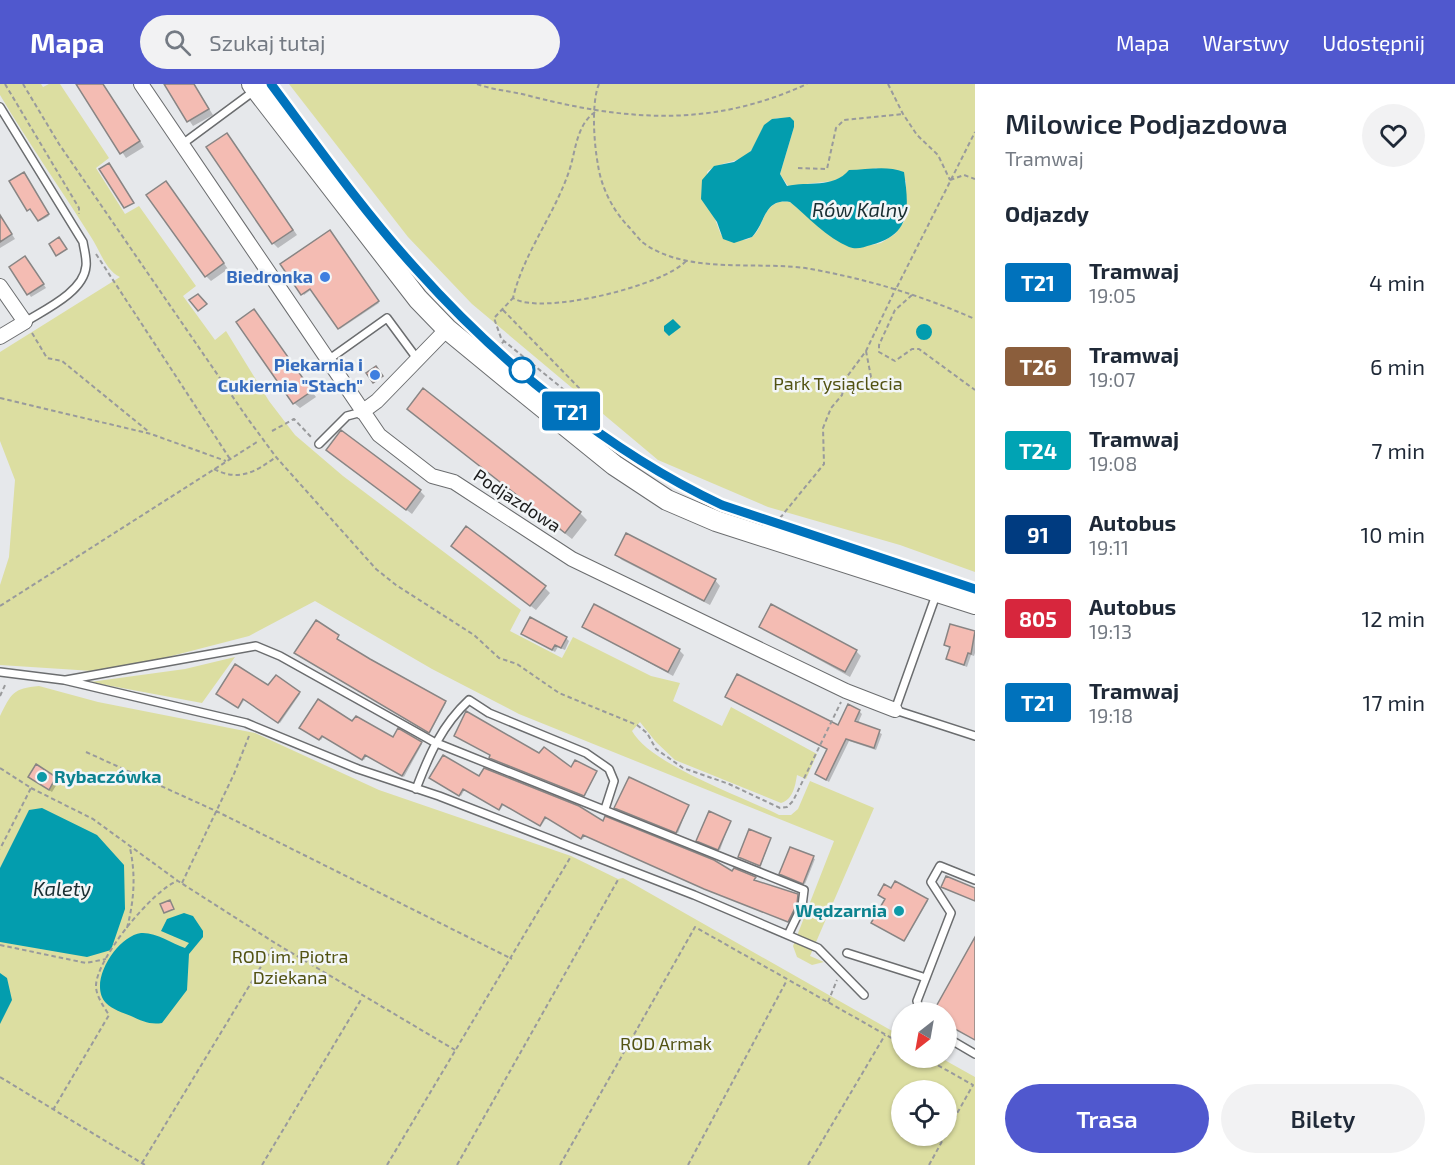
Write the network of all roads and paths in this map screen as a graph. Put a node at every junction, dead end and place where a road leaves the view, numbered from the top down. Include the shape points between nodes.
1 (5, 84) edge
2 (23, 84) edge
3 (141, 84) edge
4 (477, 84) edge
5 (599, 84) edge
6 (807, 84) edge
7 (888, 84) edge
8 (254, 87) edge
9 (0, 107) edge
10 (595, 112) junction
11 (903, 114) junction
12 (975, 132) edge
13 (182, 145) junction
14 (798, 168) dead end
15 (975, 179) edge
16 (950, 180) junction
17 (78, 222) dead end
18 (93, 249) dead end
19 (687, 259) junction
20 (0, 286) edge
21 (896, 288) junction
22 (912, 295) junction
23 (513, 298) junction
24 (503, 310) junction
25 (975, 319) edge
26 (25, 322) junction
27 (447, 329) junction
28 (0, 337) edge
29 (504, 341) junction
30 (866, 351) junction
31 (495, 352) dead end
32 (328, 360) junction
33 (418, 360) junction
34 (879, 384) dead end
35 (975, 390) edge
36 (0, 398) edge
37 (362, 412) junction
38 (272, 431) dead end
39 (151, 434) junction
40 (257, 442) dead end
41 (319, 444) joint
42 (276, 457) junction
43 (230, 459) junction
44 (226, 461) junction
45 (214, 469) junction
46 (780, 518) dead end
47 (937, 592) junction
48 (975, 604) edge
49 (0, 606) edge
50 (0, 672) edge
51 (9, 675) junction
52 (64, 680) junction
53 (846, 691) junction
54 (0, 696) edge
55 (895, 710) junction
56 (253, 726) junction
57 (975, 736) edge
58 (434, 742) junction
59 (86, 752) dead end
60 (0, 768) edge
61 (31, 788) junction
62 (416, 789) junction
63 (604, 809) junction
64 (216, 811) junction
65 (130, 848) junction
66 (575, 848) junction
67 (0, 849) edge
68 (625, 868) junction
69 (975, 880) edge
70 (178, 881) junction
71 (182, 884) junction
72 (126, 931) junction
73 (788, 935) junction
74 (275, 943) junction
75 (0, 945) edge
76 (847, 953) dead end
77 (106, 959) junction
78 (512, 959) junction
79 (840, 970) junction
80 (926, 978) junction
81 (787, 980) junction
82 (864, 994) dead end
83 (363, 997) junction
84 (828, 1002) junction
85 (918, 1002) edge
86 (885, 1035) junction
87 (891, 1038) edge
88 (957, 1043) edge
89 (455, 1050) junction
90 (975, 1054) edge
91 (943, 1068) edge
92 (0, 1077) edge
93 (53, 1110) junction
94 (957, 1114) edge
95 (939, 1146) edge
96 (144, 1164) edge
97 (262, 1165) edge
98 (387, 1165) edge
99 (457, 1165) edge
100 (560, 1165) edge
101 (688, 1165) edge
102 (808, 1165) edge
103 (929, 1165) edge

1 - 17 path via 79,208
2 - 42 path via 59,144
3 - 13 street, Podjazdowa
4 - 10 path
5 - 10 path via 594,96
6 - 10 path via 758,104 723,112 685,116
7 - 11 path
8 - 13 lane
8 - 27 street via 418,299
9 - 26 lane via 83,242 86,266 73,289
10 - 19 path via 594,144 599,172 617,214 642,242
10 - 23 path via 584,120 563,191
11 - 14 path via 844,120 836,128 827,169
11 - 16 path via 938,155
12 - 16 path
13 - 32 street, Podjazdowa
15 - 16 path via 964,175
16 - 21 path
18 - 43 path
19 - 21 path via 720,265 809,269
19 - 23 path via 665,276 626,291 530,304
20 - 26 street
21 - 22 path
21 - 30 path
22 - 25 path
22 - 35 path via 895,310 878,348 885,358 895,361 912,349 923,352
23 - 24 path
24 - 29 path via 494,318
24 - 29 path via 584,397 573,398
26 - 28 street
26 - 39 path via 47,358 62,361
27 - 33 street
27 - 47 street via 614,465 667,500 716,521
29 - 31 path
30 - 34 path via 872,377
30 - 46 path via 846,378 842,395 831,408 823,428 824,464
32 - 33 lane via 387,318
32 - 37 street, Podjazdowa
33 - 37 street
36 - 39 path
37 - 41 lane via 347,417
37 - 53 street, Podjazdowa via 379,435 432,476 454,482 572,558
38 - 41 path via 294,419
39 - 44 path
40 - 43 path
42 - 45 path via 246,475 234,477
42 - 53 path via 376,569 474,635 500,658 517,664 559,693 637,725 656,749 683,768 772,805 787,807 793,801
43 - 44 path
44 - 45 path
45 - 49 path
47 - 48 street
47 - 55 lane
50 - 51 lane
51 - 52 lane
51 - 54 path
52 - 56 lane
52 - 58 lane via 256,646
53 - 55 street, Podjazdowa
55 - 57 lane
56 - 62 lane
56 - 64 path
58 - 62 lane
58 - 63 lane
58 - 63 lane via 469,700 489,713 586,753 609,769 614,782
59 - 64 path
60 - 61 path
61 - 65 path via 93,819
61 - 67 path
62 - 66 lane
63 - 73 lane via 804,890 802,906
64 - 71 path
64 - 78 path
65 - 70 path
65 - 72 path via 133,905
66 - 68 lane
66 - 78 path
68 - 73 lane
68 - 99 path
69 - 80 lane via 940,866 931,882 951,913
70 - 71 path
70 - 72 path via 141,908
71 - 74 path
72 - 77 path
73 - 79 lane via 818,948
74 - 83 path
74 - 96 path
75 - 77 path via 86,963
76 - 80 lane
77 - 93 path via 96,986 109,1015
78 - 89 path
79 - 82 lane
79 - 84 path
80 - 85 lane
81 - 84 path
81 - 100 path via 695,927
81 - 101 path
83 - 89 path
83 - 97 path
84 - 86 path
86 - 87 path
86 - 102 path
88 - 90 lane
89 - 98 path
91 - 94 path via 973,1085
92 - 93 path
93 - 96 path
95 - 103 path

